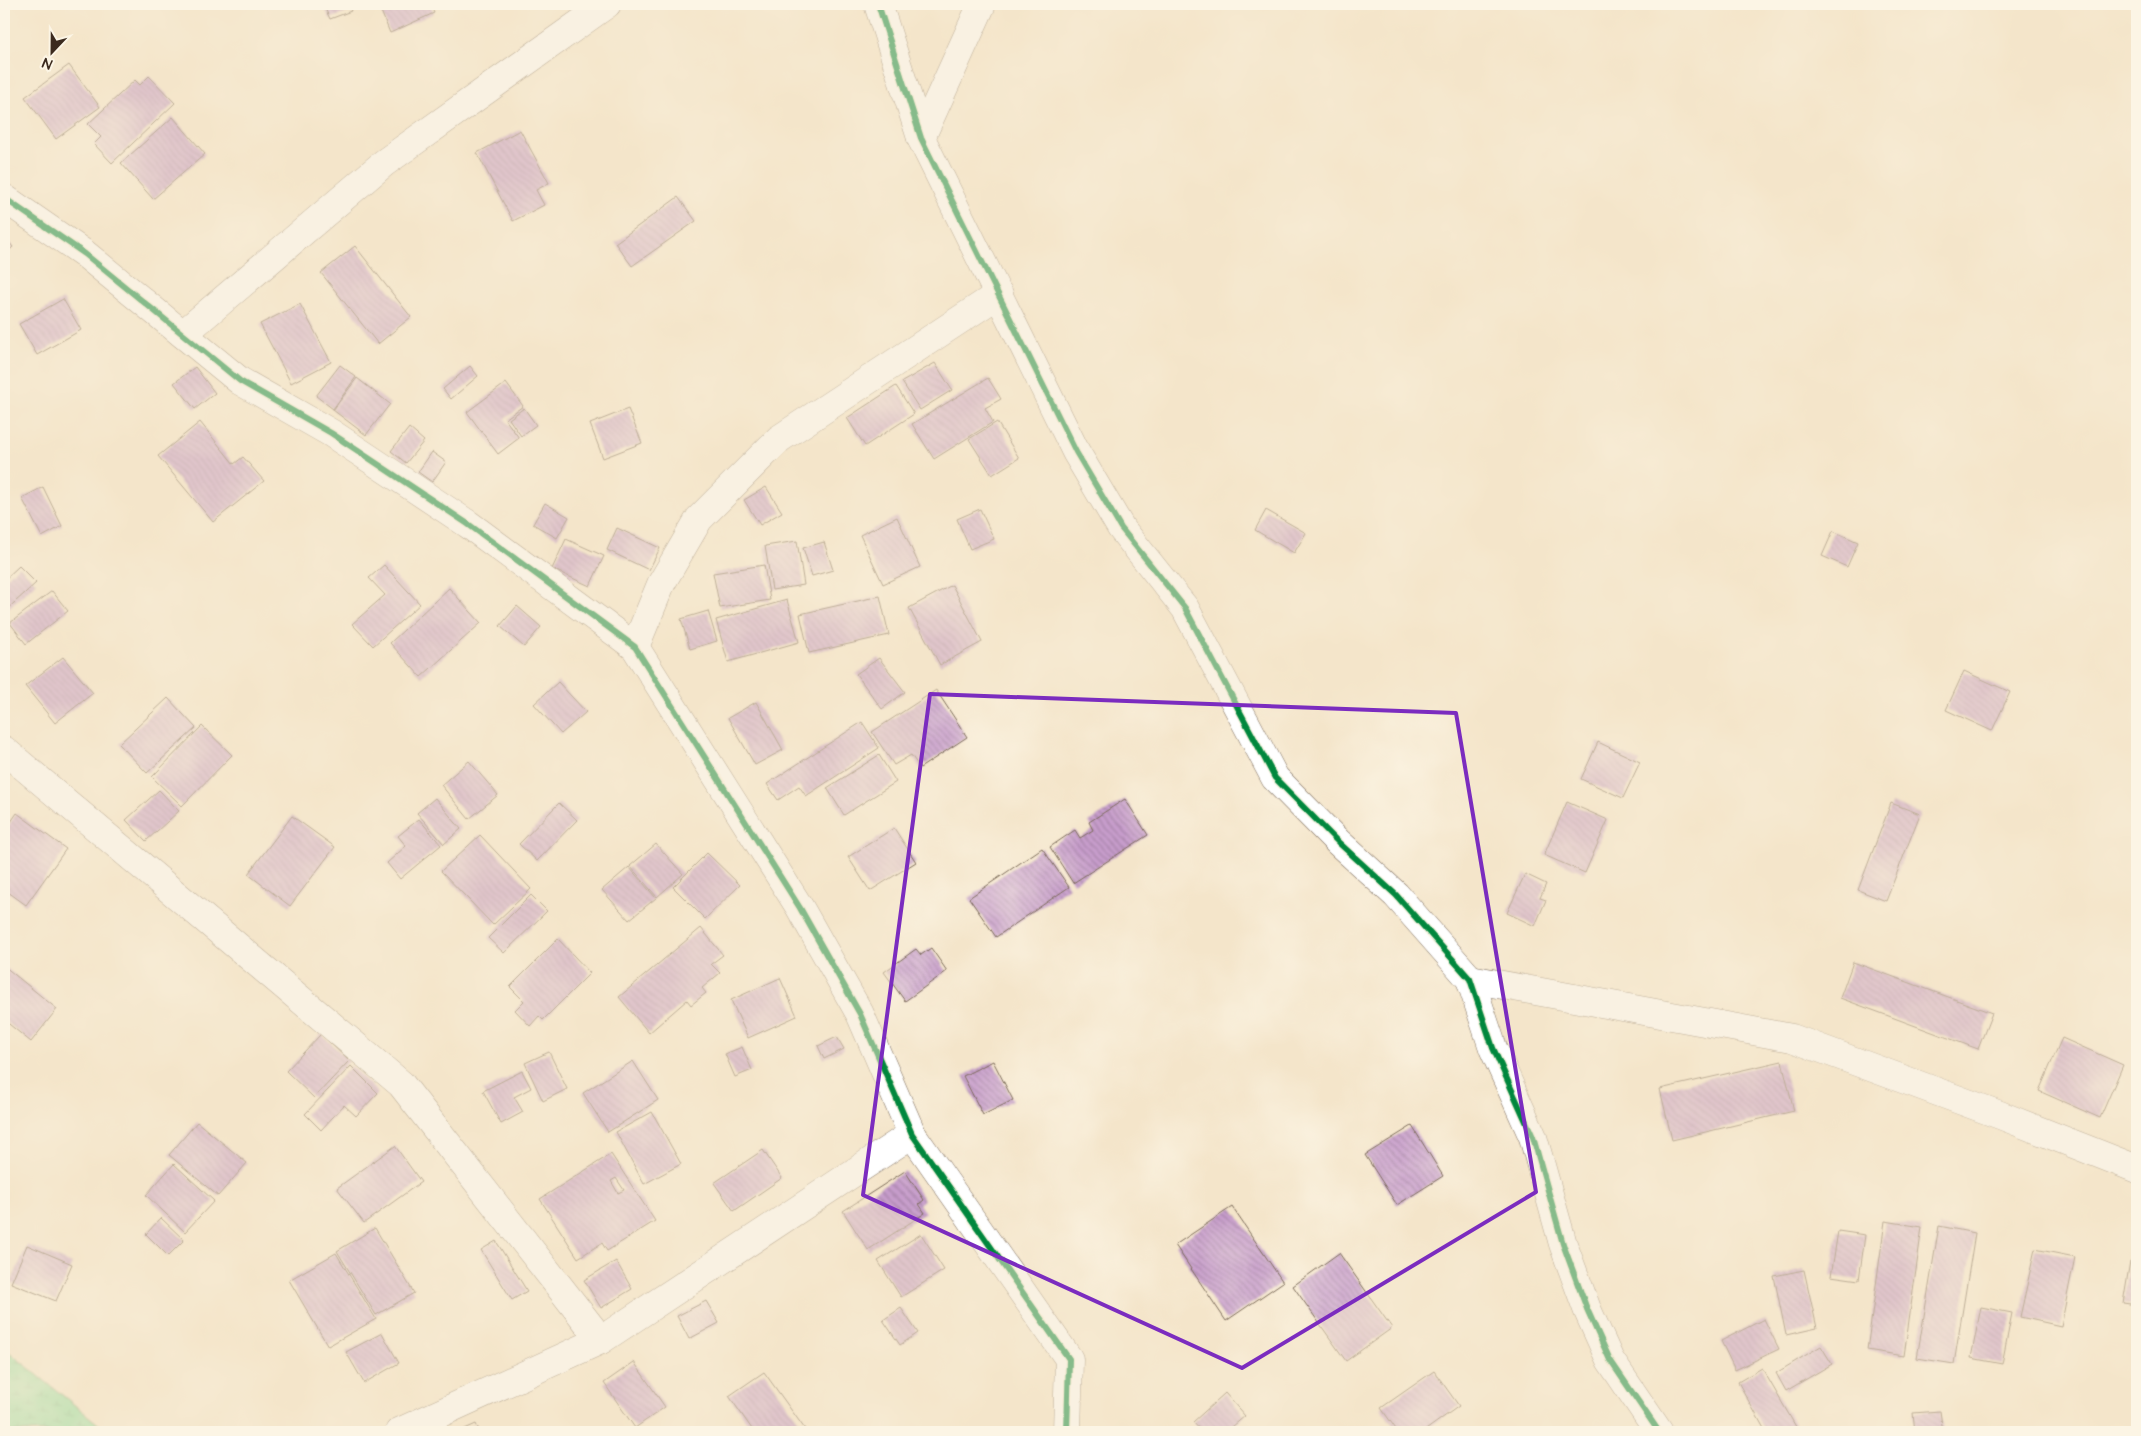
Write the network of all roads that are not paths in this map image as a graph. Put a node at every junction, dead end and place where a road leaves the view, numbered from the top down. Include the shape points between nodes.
1 (607, 4) edge
2 (878, 4) edge
3 (982, 4) edge
4 (921, 138) junction
5 (4, 198) edge
6 (998, 294) junction
7 (183, 334) junction
8 (636, 646) junction
9 (4, 750) edge
10 (1470, 979) junction
11 (912, 1134) junction
12 (2137, 1169) edge
13 (601, 1340) junction
14 (399, 1432) edge
15 (1067, 1432) edge
16 (1659, 1432) edge

1 - 7 street via 384,163
2 - 4 street
3 - 4 street
4 - 6 street
5 - 7 street via 85,254
6 - 8 street via 779,439 699,519 661,584
6 - 10 street via 1076,452 1121,528 1185,608 1276,778 1338,842 1396,895
7 - 8 street via 240,381 331,433 468,524
8 - 11 street via 805,917 860,1014
9 - 13 street via 401,1084
10 - 12 street via 1792,1038 2000,1114
10 - 16 street via 1493,1048 1533,1137 1563,1244 1587,1309 1610,1360
11 - 13 street
11 - 15 street via 1069,1359
13 - 14 street

